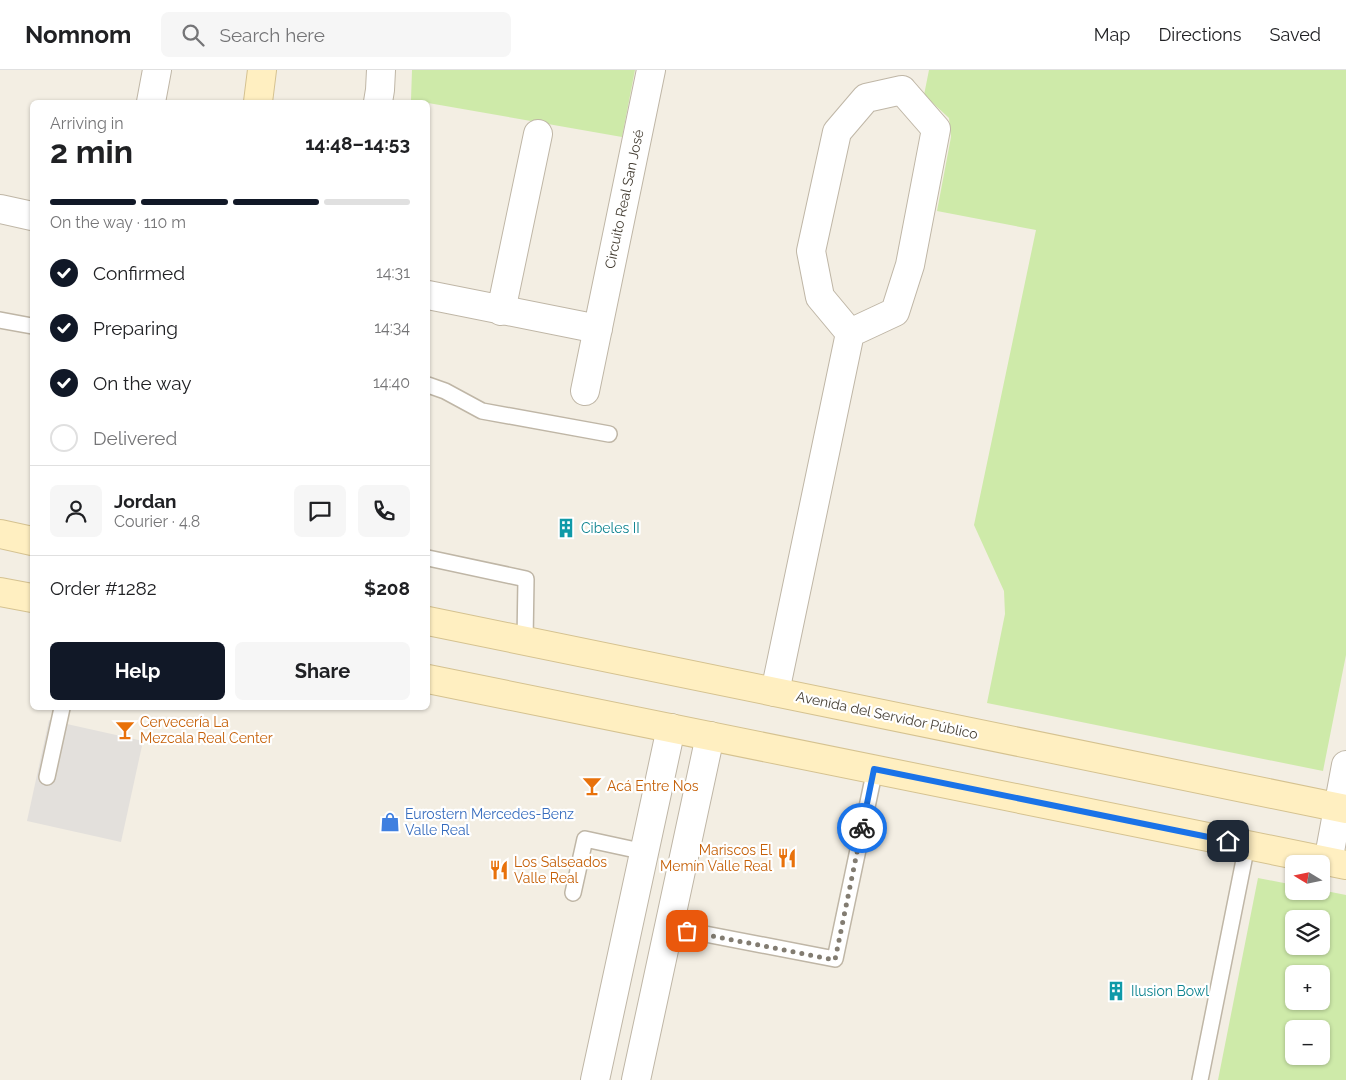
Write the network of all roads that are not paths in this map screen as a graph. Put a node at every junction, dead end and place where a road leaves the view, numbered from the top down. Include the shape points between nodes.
1 (157, 70) edge
2 (262, 70) edge
3 (381, 70) edge
4 (651, 70) edge
5 (904, 80) edge
6 (151, 100) edge
7 (258, 100) edge
8 (378, 100) edge
9 (538, 134) dead end
10 (0, 209) edge
11 (30, 216) edge
12 (430, 295) edge
13 (501, 311) junction
14 (0, 320) edge
15 (30, 326) edge
16 (598, 328) junction
17 (850, 333) junction
18 (430, 386) edge
19 (584, 391) dead end
20 (609, 434) dead end
21 (0, 534) edge
22 (30, 540) edge
23 (430, 558) edge
24 (0, 592) edge
25 (30, 598) edge
26 (430, 621) edge
27 (525, 641) junction
28 (430, 679) edge
29 (775, 692) junction
30 (62, 710) edge
31 (671, 728) junction
32 (710, 736) junction
33 (1346, 765) edge
34 (874, 769) junction
35 (47, 777) dead end
36 (1342, 808) edge
37 (1247, 845) junction
38 (645, 852) junction
39 (1337, 863) edge
40 (573, 893) dead end
41 (669, 927) junction
42 (595, 1080) edge
43 (636, 1080) edge
44 (1200, 1080) edge

1 - 6 street
2 - 7 street
3 - 8 street
4 - 16 street, Circuito Real San José
5 - 17 street via 936,129 910,265 895,312
5 - 17 street via 866,98 837,132 811,251 820,297
9 - 13 street
10 - 11 street
12 - 13 street
13 - 16 street
14 - 15 lane
16 - 19 street, Circuito Real San José
17 - 29 street
18 - 20 lane via 482,411
21 - 22 street
23 - 27 lane via 526,579
24 - 25 street
26 - 27 street, Avenida del Servidor Público
27 - 29 street, Avenida del Servidor Público
28 - 31 street
29 - 36 street, Avenida del Servidor Público
30 - 35 lane
31 - 32 street
31 - 38 street
32 - 34 street
32 - 41 street
33 - 36 street
34 - 37 street
34 - 41 lane via 835,960
36 - 39 street
37 - 39 street
37 - 44 lane
38 - 40 lane via 585,839
38 - 42 street
41 - 43 street

